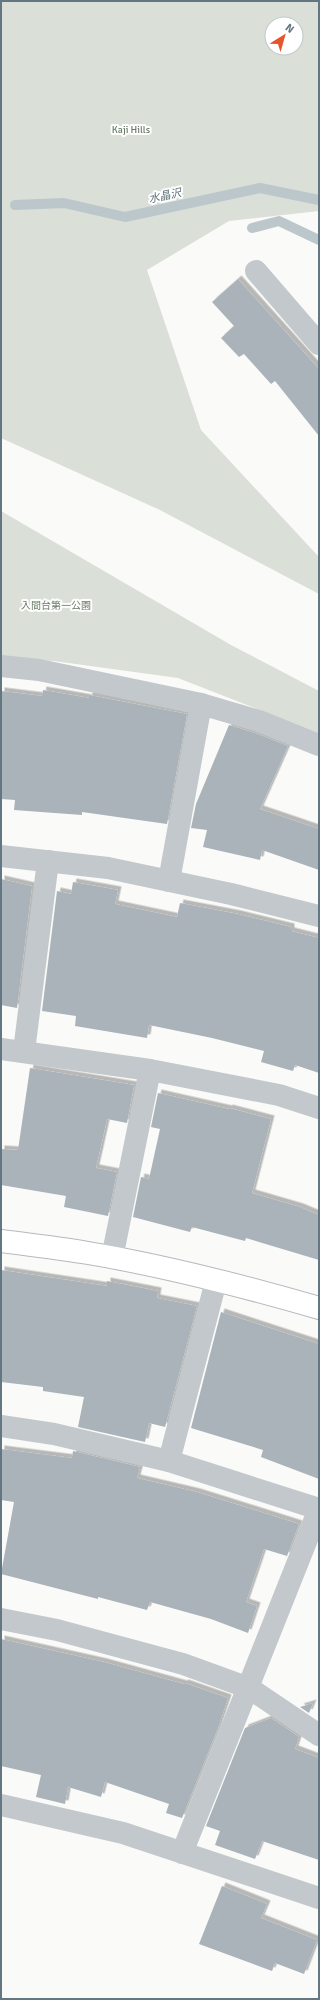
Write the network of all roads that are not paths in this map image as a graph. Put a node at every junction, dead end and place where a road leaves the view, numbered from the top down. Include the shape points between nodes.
1 (256, 271) dead end
2 (319, 344) edge
3 (1, 666) edge
4 (201, 704) junction
5 (319, 745) edge
6 (1, 856) edge
7 (48, 861) junction
8 (169, 881) junction
9 (319, 916) edge
10 (1, 1049) edge
11 (24, 1051) junction
12 (150, 1070) junction
13 (319, 1108) edge
14 (1, 1241) edge
15 (112, 1258) junction
16 (216, 1280) junction
17 (319, 1308) edge
18 (1, 1426) edge
19 (168, 1461) junction
20 (319, 1509) edge
21 (1, 1618) edge
22 (249, 1688) junction
23 (319, 1734) edge
24 (1, 1806) edge
25 (182, 1853) junction
26 (319, 1898) edge

1 - 2 street
3 - 4 street via 39,670
4 - 5 street via 259,721
4 - 8 street
6 - 7 street
7 - 8 street via 108,868
7 - 11 street
8 - 9 street
10 - 11 street
11 - 12 street
12 - 13 street via 279,1095
12 - 15 street
14 - 15 street
15 - 16 street
16 - 17 street
16 - 19 street
18 - 19 street via 54,1434
19 - 20 street
20 - 22 street
21 - 22 street via 57,1630 183,1664
22 - 23 street
22 - 25 street
24 - 25 street via 123,1833
25 - 26 street

